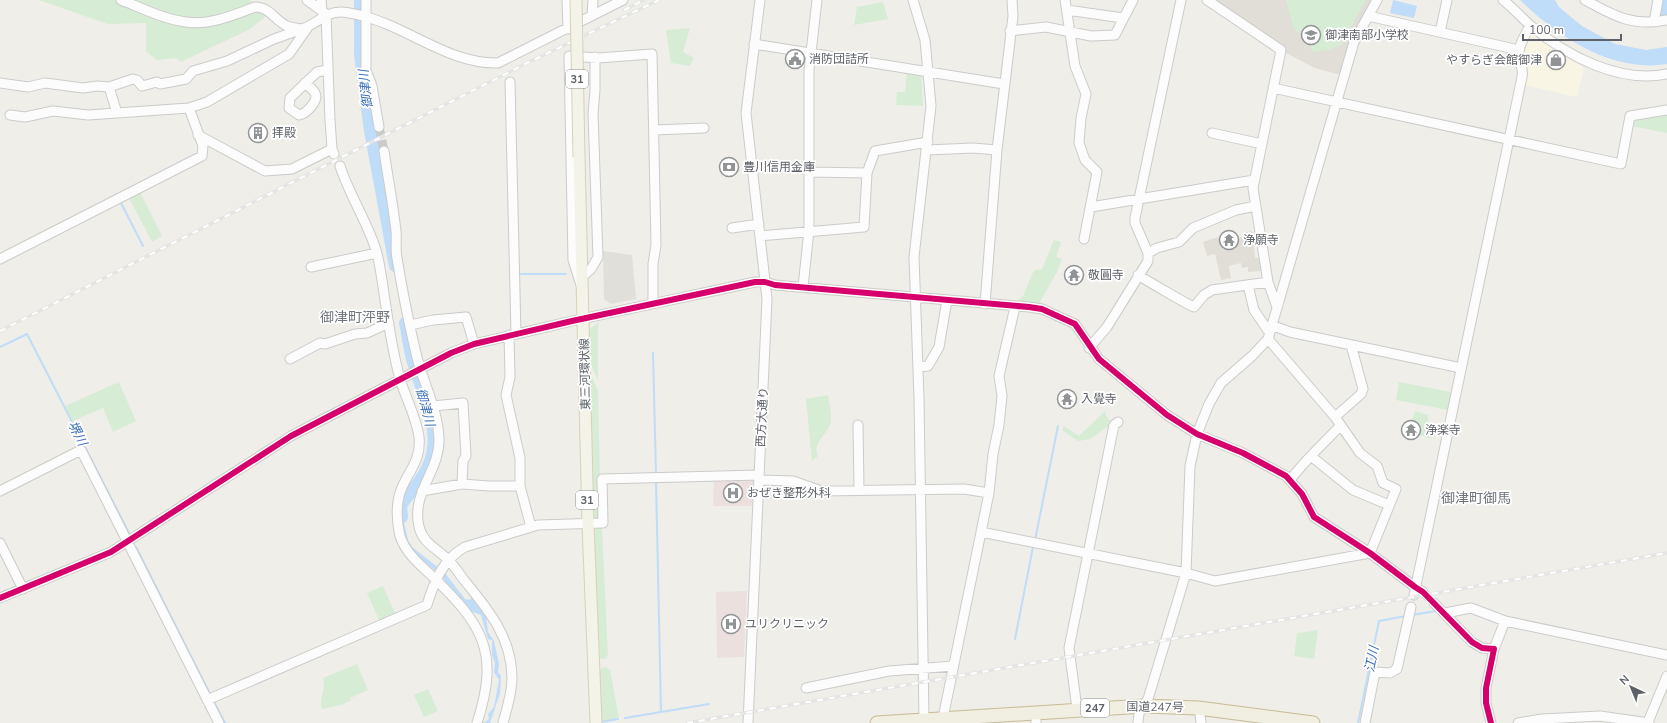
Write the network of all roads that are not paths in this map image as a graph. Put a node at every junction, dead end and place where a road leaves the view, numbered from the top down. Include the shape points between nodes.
1 (121, 0) edge
2 (307, 0) edge
3 (321, 0) edge
4 (366, 0) edge
5 (567, 0) edge
6 (576, 0) edge
7 (593, 0) edge
8 (623, 0) edge
9 (760, 0) edge
10 (817, 0) edge
11 (913, 0) edge
12 (1012, 0) edge
13 (1065, 0) edge
14 (1133, 0) edge
15 (1181, 0) edge
16 (1207, 0) edge
17 (1377, 0) edge
18 (1447, 0) edge
19 (1503, 0) edge
20 (1585, 0) edge
21 (1658, 0) edge
22 (262, 4) edge
23 (1067, 10) junction
24 (324, 13) junction
25 (364, 16) junction
26 (592, 16) junction
27 (1368, 16) junction
28 (1123, 18) junction
29 (1667, 20) edge
30 (1654, 22) junction
31 (1530, 26) junction
32 (1070, 27) junction
33 (305, 28) junction
34 (568, 29) junction
35 (1010, 32) junction
36 (1440, 32) junction
37 (754, 44) junction
38 (1519, 50) junction
39 (810, 52) junction
40 (595, 57) junction
41 (328, 70) junction
42 (928, 72) junction
43 (1667, 74) edge
44 (510, 82) dead end
45 (0, 83) edge
46 (305, 83) dead end
47 (1004, 84) junction
48 (109, 87) junction
49 (1273, 88) junction
50 (1336, 103) junction
51 (189, 108) junction
52 (1667, 110) edge
53 (117, 113) junction
54 (10, 114) dead end
55 (379, 127) tunnel mouth
56 (704, 128) dead end
57 (654, 130) junction
58 (1212, 133) dead end
59 (198, 135) junction
60 (1510, 140) junction
61 (1262, 144) junction
62 (928, 146) junction
63 (997, 150) junction
64 (384, 151) tunnel mouth
65 (340, 166) dead end
66 (809, 172) junction
67 (867, 173) junction
68 (1254, 180) junction
69 (1138, 199) junction
70 (1256, 206) junction
71 (1091, 207) junction
72 (759, 224) junction
73 (732, 228) dead end
74 (809, 230) junction
75 (760, 236) junction
76 (1084, 239) dead end
77 (1148, 253) junction
78 (377, 254) junction
79 (0, 259) edge
80 (312, 267) dead end
81 (1138, 275) junction
82 (582, 276) junction
83 (765, 282) junction
84 (1268, 282) junction
85 (1248, 285) junction
86 (803, 287) junction
87 (583, 290) junction
88 (916, 297) junction
89 (947, 300) junction
90 (653, 303) junction
91 (985, 304) junction
92 (1015, 307) junction
93 (1277, 307) junction
94 (584, 318) junction
95 (389, 323) junction
96 (410, 325) junction
97 (1269, 332) junction
98 (513, 334) junction
99 (474, 344) junction
100 (1351, 345) junction
101 (1089, 348) junction
102 (290, 359) dead end
103 (918, 367) junction
104 (1461, 368) junction
105 (419, 369) junction
106 (400, 378) junction
107 (433, 406) junction
108 (1335, 417) junction
109 (1118, 422) dead end
110 (858, 425) dead end
111 (1340, 426) junction
112 (1197, 434) junction
113 (1312, 457) junction
114 (759, 478) junction
115 (1290, 480) junction
116 (462, 484) junction
117 (520, 486) junction
118 (919, 489) junction
119 (859, 490) junction
120 (0, 491) edge
121 (422, 491) junction
122 (989, 493) junction
123 (1389, 505) junction
124 (588, 524) junction
125 (532, 527) junction
126 (981, 532) junction
127 (0, 543) edge
128 (128, 543) junction
129 (1370, 552) junction
130 (1089, 554) junction
131 (447, 561) junction
132 (1186, 573) junction
133 (437, 578) junction
134 (23, 589) junction
135 (0, 598) edge
136 (1434, 603) tunnel mouth
137 (1411, 607) dead end
138 (1444, 613) junction
139 (1506, 621) junction
140 (1494, 649) junction
141 (1667, 655) edge
142 (953, 666) junction
143 (922, 669) junction
144 (1667, 676) edge
145 (806, 688) dead end
146 (211, 698) junction
147 (1077, 709) junction
148 (1140, 714) edge
149 (943, 718) junction
150 (1200, 719) edge
151 (924, 720) junction
152 (1036, 721) edge
153 (1649, 722) edge
154 (219, 723) edge
155 (477, 723) edge
156 (504, 723) edge
157 (596, 723) edge
158 (748, 723) edge
159 (877, 723) edge
160 (986, 723) edge
161 (989, 723) edge
162 (1262, 723) edge
163 (1313, 723) edge
164 (1365, 723) edge
165 (1491, 723) edge
166 (1518, 723) edge

1 - 22 street via 163,17 187,23 218,19
2 - 24 street
3 - 24 street
4 - 25 street
5 - 34 street
6 - 82 main road, 東三河環状線 / 31, bridge
7 - 26 street
8 - 26 street
9 - 37 street, 西方大通り
10 - 39 street
11 - 42 street via 925,40
12 - 35 street
13 - 23 street
14 - 28 street
15 - 69 street
16 - 49 street via 1281,50
17 - 27 street
18 - 36 street
19 - 31 street
20 - 30 street via 1621,18 1639,23
21 - 30 street
22 - 33 street via 286,26
23 - 28 street
23 - 32 street
24 - 25 street via 346,12
24 - 33 street
24 - 41 street
25 - 34 street via 388,24 448,52 486,63 498,63
25 - 55 street via 366,70 372,86
26 - 34 street
27 - 36 street
27 - 50 street via 1354,42
28 - 32 street via 1115,35 1091,36
29 - 30 street
31 - 38 street
31 - 43 street via 1555,43 1600,66 1638,76
32 - 35 street
32 - 71 street via 1075,66 1086,94 1079,143 1085,160 1097,172
33 - 48 street via 274,38 227,61 193,71 186,79 142,86 133,79
33 - 51 street via 289,54 207,102
35 - 47 street
36 - 38 street
37 - 39 street
37 - 72 street, 西方大通り via 746,113
38 - 60 street via 1523,70
39 - 42 street
39 - 66 street
40 - 57 street via 652,54
40 - 82 street via 593,114 598,257 591,269
40 - 87 street via 569,56 573,260
41 - 46 street via 317,72
41 - 59 street via 333,152 292,169 265,171
42 - 47 street
42 - 62 street via 931,106
44 - 98 street
45 - 48 street via 28,87 44,84 83,88
47 - 63 street
48 - 53 street
49 - 50 street
49 - 61 street
50 - 60 street
50 - 93 street
51 - 53 street
51 - 59 street
52 - 60 street via 1630,116 1621,164
53 - 54 street via 88,115 53,111 25,117
56 - 57 street
57 - 90 street via 656,245 653,264
58 - 61 street
59 - 79 street via 203,146 202,156
60 - 104 street
61 - 68 street
62 - 63 street
62 - 67 street via 875,151
62 - 88 street via 914,242
63 - 91 street
64 - 96 street via 393,208 396,256
65 - 78 street
66 - 67 street
66 - 74 street
67 - 74 street via 864,227
68 - 69 street
68 - 70 street
69 - 71 street
69 - 77 street via 1135,223
70 - 77 street via 1236,210 1193,228 1179,242
70 - 84 street
71 - 76 street
72 - 73 street
72 - 75 street, 西方大通り
74 - 75 street
74 - 86 street
75 - 83 street, 西方大通り
77 - 81 street via 1148,261
78 - 80 street
78 - 95 street
81 - 85 street via 1180,298 1191,307 1212,290
81 - 101 street via 1107,327
82 - 87 main road, 東三河環状線 / 31
83 - 86 street via 772,285
83 - 90 street via 754,282
83 - 114 street, 西方大通り via 767,299
84 - 85 street
84 - 93 street
85 - 97 street via 1254,310
86 - 88 street
87 - 94 main road, 東三河環状線 / 31
88 - 89 street
88 - 103 street
89 - 91 street
89 - 103 street via 939,347 928,366
90 - 94 street
91 - 92 street
92 - 101 street via 1042,309 1068,320 1074,324
92 - 122 street via 999,376 1002,396 992,454
93 - 97 street
94 - 98 street
94 - 124 main road, 東三河環状線 / 31
95 - 102 street via 367,334 355,334 325,344 320,343
95 - 106 street
96 - 99 street via 466,317
96 - 105 street
97 - 100 street via 1290,332
97 - 108 street
97 - 112 street via 1252,356 1221,383
98 - 99 street
98 - 117 street via 506,395 520,458
99 - 105 street
100 - 104 street
100 - 108 street via 1362,390 1361,394
101 - 112 street via 1114,373 1167,415
103 - 118 street
104 - 129 street via 1417,591
105 - 106 street
105 - 107 street
106 - 128 street via 291,436
106 - 133 street via 417,422 419,440 417,458 399,495 398,525 406,549
107 - 116 street via 463,403 466,456 463,461
107 - 121 street via 439,439 438,450
108 - 111 street
109 - 130 street via 1114,426
110 - 119 street
111 - 113 street
111 - 123 street via 1360,452 1377,466 1383,483 1396,489
112 - 115 street via 1243,453
112 - 132 street via 1190,466
113 - 115 street via 1300,466
113 - 123 street via 1352,490
114 - 119 street via 793,481 821,491
114 - 124 street via 602,479 603,524
114 - 158 street, 西方大通り
115 - 129 street via 1302,494 1314,517
116 - 117 street
116 - 121 street
117 - 125 street
118 - 119 street
118 - 122 street via 964,489
118 - 143 street
120 - 128 street via 82,450
121 - 131 street via 417,508 419,528 428,545
122 - 126 street
123 - 129 street
124 - 125 street
124 - 157 main road, 東三河環状線 / 31
125 - 131 street via 471,544 456,552
126 - 130 street
126 - 142 street
127 - 134 street
128 - 134 street via 94,561
128 - 146 street
129 - 132 street via 1215,581
130 - 132 street
130 - 147 street via 1069,648
131 - 133 street
131 - 156 street via 498,624 508,648 512,678
132 - 148 street via 1148,699
133 - 146 street via 426,605
133 - 155 street via 474,624 485,647 488,683
134 - 135 street
136 - 138 street
137 - 164 street via 1397,669 1390,674 1376,672
138 - 139 street via 1471,608
138 - 140 street via 1472,642 1482,648
139 - 140 street
139 - 141 street
140 - 165 street via 1486,688 1486,703
142 - 143 street
142 - 149 street
143 - 145 street via 889,671
143 - 151 street
144 - 153 street
146 - 154 street
147 - 148 highway, 国道247号 / 247
147 - 149 highway, 国道247号 / 247
148 - 150 highway, 国道247号 / 247
148 - 152 highway, 国道247号 / 247
148 - 163 highway, 国道247号 / 247 via 1198,708
149 - 151 highway, 国道247号 / 247
150 - 162 highway, 国道247号 / 247
151 - 159 highway, 国道247号 / 247
152 - 161 highway, 国道247号 / 247
153 - 166 street via 1600,716
160 - 161 highway, 国道247号 / 247

